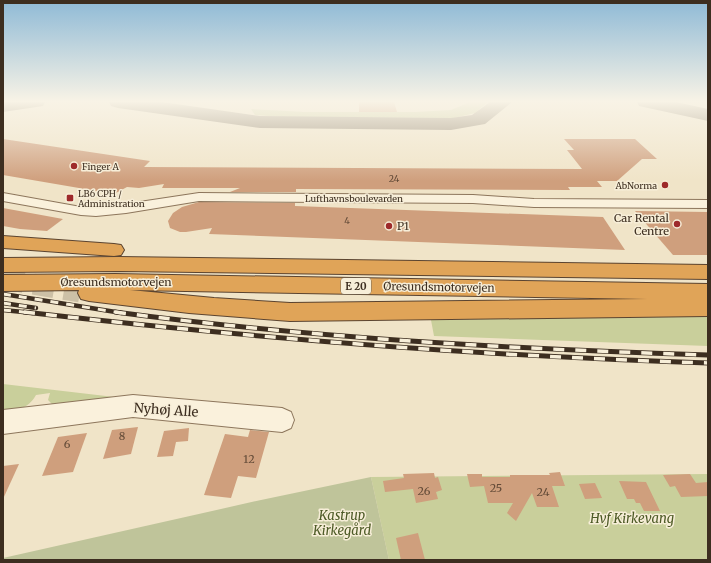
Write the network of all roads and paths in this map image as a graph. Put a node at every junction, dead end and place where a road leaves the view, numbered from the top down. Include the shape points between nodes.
1 (3, 191) edge
2 (3, 197) edge
3 (708, 199) edge
4 (708, 204) edge
5 (3, 242) edge
6 (3, 265) edge
7 (416, 268) junction
8 (708, 272) edge
9 (3, 282) edge
10 (80, 292) tunnel mouth
11 (708, 292) edge
12 (708, 307) edge
13 (282, 420) dead end
14 (3, 422) edge

1 - 3 street, Lufthavnsboulevarden via 89,207 208,192
2 - 4 street, Lufthavnsboulevarden via 93,212 109,212 199,197
5 - 7 highway via 102,250 310,259
6 - 7 highway, Øresundsmotorvejen / E 20
7 - 8 highway, Øresundsmotorvejen / E 20
9 - 11 highway, Øresundsmotorvejen / E 20
10 - 12 highway via 172,304 290,312
13 - 14 street, Nyhøj Alle via 133,406

